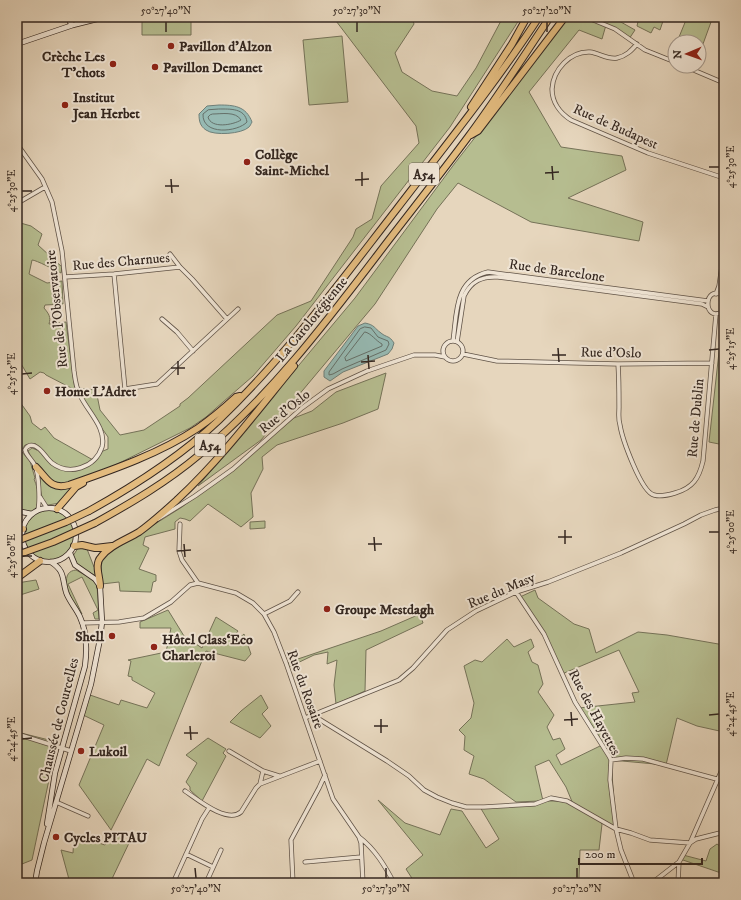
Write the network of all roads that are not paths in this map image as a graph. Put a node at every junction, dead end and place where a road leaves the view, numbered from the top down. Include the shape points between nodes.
1 (43, 17) edge
2 (105, 17) edge
3 (527, 17) edge
4 (539, 17) edge
5 (550, 17) edge
6 (565, 17) edge
7 (586, 17) edge
8 (17, 19) edge
9 (85, 20) edge
10 (70, 21) edge
11 (17, 44) edge
12 (637, 44) junction
13 (667, 59) edge
14 (703, 74) edge
15 (724, 83) edge
16 (468, 116) junction
17 (468, 137) junction
18 (17, 144) edge
19 (724, 178) edge
20 (45, 187) junction
21 (17, 200) edge
22 (724, 252) edge
23 (170, 254) dead end
24 (180, 268) junction
25 (114, 274) junction
26 (65, 277) junction
27 (724, 277) edge
28 (716, 294) junction
29 (723, 296) edge
30 (708, 301) junction
31 (708, 307) junction
32 (238, 309) dead end
33 (724, 311) edge
34 (716, 314) junction
35 (162, 319) dead end
36 (227, 319) junction
37 (455, 342) junction
38 (308, 344) junction
39 (193, 351) junction
40 (463, 354) junction
41 (445, 357) junction
42 (712, 363) junction
43 (618, 364) junction
44 (245, 394) junction
45 (36, 467) junction
46 (89, 478) junction
47 (39, 496) junction
48 (47, 508) junction
49 (724, 508) edge
50 (57, 509) junction
51 (38, 510) junction
52 (17, 511) edge
53 (32, 514) junction
54 (153, 521) junction
55 (26, 522) junction
56 (180, 524) dead end
57 (20, 530) edge
58 (17, 541) edge
59 (115, 545) junction
60 (74, 546) junction
61 (70, 553) junction
62 (17, 555) edge
63 (40, 561) junction
64 (52, 562) junction
65 (17, 578) edge
66 (198, 583) junction
67 (100, 586) junction
68 (298, 592) dead end
69 (516, 592) junction
70 (264, 614) junction
71 (102, 622) junction
72 (82, 623) junction
73 (314, 716) junction
74 (305, 718) junction
75 (17, 734) edge
76 (62, 747) junction
77 (71, 751) junction
78 (229, 751) dead end
79 (611, 760) junction
80 (320, 761) junction
81 (724, 765) edge
82 (263, 771) junction
83 (325, 775) junction
84 (279, 776) junction
85 (718, 780) junction
86 (724, 781) edge
87 (260, 784) junction
88 (185, 791) dead end
89 (51, 800) junction
90 (56, 802) junction
91 (209, 808) junction
92 (88, 816) dead end
93 (616, 829) junction
94 (724, 834) edge
95 (359, 838) junction
96 (690, 842) junction
97 (44, 843) junction
98 (221, 850) dead end
99 (186, 854) junction
100 (361, 857) junction
101 (305, 862) dead end
102 (679, 862) junction
103 (213, 867) junction
104 (35, 883) edge
105 (173, 883) edge
106 (206, 883) edge
107 (293, 883) edge
108 (363, 883) edge
109 (394, 883) edge
110 (634, 883) edge
111 (652, 883) edge
112 (678, 883) edge

1 - 8 street
2 - 9 main road
3 - 16 highway via 472,105
4 - 16 highway, La Carolorégienne / A54
5 - 17 highway, La Carolorégienne / A54
6 - 17 highway via 478,131
7 - 12 street via 615,29
9 - 10 main road
10 - 11 main road
12 - 13 street
12 - 19 street, Rue de Budapest via 628,54 617,58 611,59 588,52 570,58 553,80 554,100 559,109 571,120 630,145
14 - 15 street
16 - 44 highway, La Carolorégienne / A54 via 309,321
17 - 38 highway, La Carolorégienne / A54
18 - 20 street, Rue de l'Observatoire
20 - 21 street via 22,201
20 - 26 street, Rue de l'Observatoire via 52,202 58,229
22 - 28 street
23 - 24 street
24 - 25 street, Rue des Charnues
24 - 36 street
25 - 26 street, Rue des Charnues
25 - 39 street via 125,389 157,384
26 - 45 street, Rue de l'Observatoire via 76,384 101,430 102,447 98,457 90,464 72,470 60,468 51,462 36,446 27,446 25,450
27 - 29 street
28 - 29 street
28 - 30 street
30 - 31 street
30 - 37 street, Rue de Barcelone via 488,272 470,280 460,294
31 - 34 street
31 - 37 street, Rue de Barcelone via 702,304 488,276 467,289
32 - 36 street
33 - 34 street
34 - 42 street, Rue de Dublin
35 - 39 street
36 - 39 street
37 - 40 street via 462,347
37 - 41 street via 450,342 445,347
38 - 54 highway via 302,356 218,456
38 - 62 highway, La Carolorégienne / A54, bridge via 229,428 198,456 164,481 95,523
40 - 41 street via 460,359 453,361
40 - 43 street, Rue d'Oslo via 497,361
41 - 54 street, Rue d'Oslo via 414,355 367,371 328,389 302,408 233,469
42 - 43 street, Rue d'Oslo
42 - 43 street, Rue de Dublin via 700,474 693,483 681,491 665,496 653,495 646,491 627,451 619,424
44 - 46 highway via 236,397 184,436 144,456
44 - 58 highway, La Carolorégienne / A54, bridge via 219,420 162,466 123,492 66,522
45 - 46 highway via 48,481 58,486 69,486
45 - 47 street, Rue de l'Observatoire
46 - 50 highway via 76,487
47 - 48 street, Rue de l'Observatoire
47 - 51 street, Rue de l'Observatoire
48 - 50 main road
48 - 51 main road
49 - 69 street, Rue du Masy via 701,515 621,553
50 - 60 main road via 74,524
51 - 53 main road
52 - 53 main road
52 - 55 main road
53 - 55 main road
54 - 59 highway via 130,538
55 - 57 main road
56 - 66 street via 179,551 182,560
57 - 63 main road via 27,551
59 - 60 highway via 95,548
59 - 67 highway via 99,558
60 - 61 main road
61 - 64 main road via 59,561
61 - 67 main road via 74,565 95,579
63 - 64 main road
63 - 65 highway
64 - 72 main road, Chaussée de Courcelles via 62,572 66,592
66 - 70 street, Rue du Rosaire via 236,592
66 - 71 street via 190,585 171,602 144,618 134,621
67 - 71 main road, Chaussée de Courcelles
68 - 70 street via 290,601
69 - 73 street, Rue du Masy via 476,611 451,627 413,668 398,680
69 - 79 street, Rue des Hayettes via 544,634 575,702
70 - 74 street, Rue du Rosaire via 274,632
71 - 72 street
71 - 77 main road, Chaussée de Courcelles via 90,684
72 - 76 main road, Chaussée de Courcelles via 86,651 85,666
73 - 74 street, Rue du Masy
73 - 93 street via 387,761 424,790 452,803 466,807 484,807 535,804 551,798 567,801
74 - 80 street, Rue du Rosaire
75 - 76 street
76 - 77 street
76 - 89 main road, Chaussée de Courcelles
77 - 90 main road, Chaussée de Courcelles
78 - 82 street
79 - 85 street via 643,759
79 - 93 street, Rue des Hayettes via 610,780
80 - 83 street, Rue du Rosaire
80 - 84 street
81 - 85 street
82 - 84 street
82 - 87 street
83 - 95 street, Rue du Rosaire via 333,799
83 - 107 street via 293,835
84 - 87 street
85 - 86 street
85 - 96 street
87 - 91 street via 239,814 231,816
88 - 91 street
89 - 90 main road
89 - 97 main road, Chaussée de Courcelles
90 - 92 street, Chaussée de Courcelles
90 - 97 main road, Chaussée de Courcelles
91 - 99 street
93 - 96 street via 650,840
93 - 110 street, Rue des Hayettes
94 - 96 street
95 - 100 street
95 - 109 street via 377,854
96 - 102 street
97 - 104 main road, Chaussée de Courcelles
98 - 103 street
99 - 103 street
99 - 105 street
100 - 101 street
100 - 108 street
102 - 111 street
102 - 112 street
103 - 106 street

